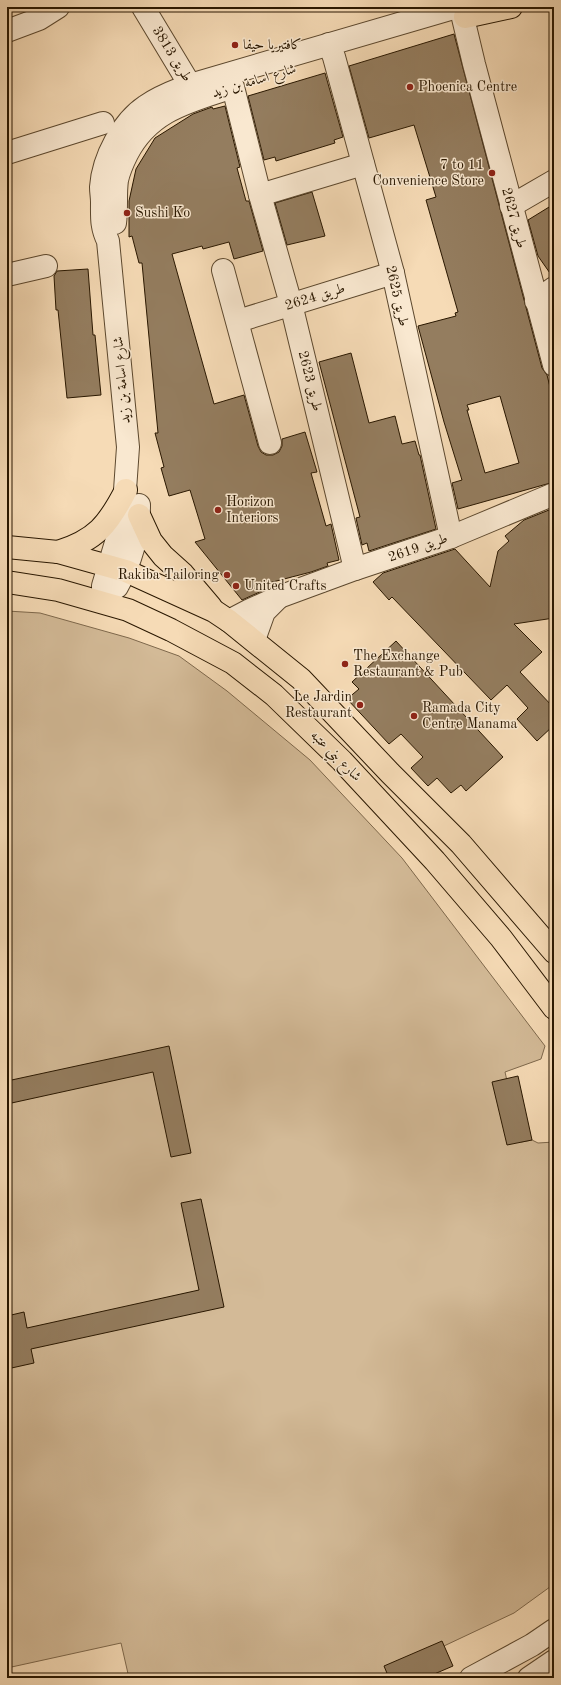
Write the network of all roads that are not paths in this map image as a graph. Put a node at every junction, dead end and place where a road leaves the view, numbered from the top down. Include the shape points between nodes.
1 (58, 7) edge
2 (143, 7) edge
3 (511, 7) edge
4 (467, 12) edge
5 (401, 22) edge
6 (7, 31) edge
7 (331, 50) junction
8 (233, 87) junction
9 (198, 90) junction
10 (103, 123) dead end
11 (7, 153) edge
12 (362, 164) junction
13 (554, 181) edge
14 (260, 195) junction
15 (511, 206) junction
16 (46, 266) dead end
17 (223, 270) dead end
18 (393, 273) junction
19 (7, 275) edge
20 (554, 288) edge
21 (536, 301) junction
22 (291, 304) junction
23 (238, 321) junction
24 (554, 365) edge
25 (270, 443) dead end
26 (128, 447) junction
27 (126, 490) junction
28 (554, 494) edge
29 (139, 515) junction
30 (451, 537) junction
31 (7, 547) edge
32 (58, 552) junction
33 (118, 569) junction
34 (355, 569) junction
35 (7, 582) edge
36 (279, 597) junction
37 (103, 602) junction
38 (222, 616) junction
39 (254, 640) junction
40 (550, 942) edge
41 (554, 1008) edge
42 (554, 1630) edge
43 (554, 1661) edge
44 (471, 1678) edge
45 (529, 1678) edge

1 - 6 street via 39,19
2 - 9 street, طريق 3813
3 - 4 main road
4 - 5 street, شارع اسامة بن زيد
4 - 15 street, طريق 2627 via 474,64
5 - 7 street, شارع اسامة بن زيد
7 - 8 street, شارع اسامة بن زيد
7 - 9 street, شارع اسامة بن زيد
7 - 12 street, طريق 2625
8 - 9 street, شارع اسامة بن زيد
8 - 14 street, طريق 2623
9 - 26 street, شارع اسامة بن زيد via 157,117 143,130 123,162 117,180 115,230 108,241
10 - 11 street
12 - 14 street
12 - 18 street, طريق 2625
13 - 15 street
14 - 22 street, طريق 2623
15 - 21 street, طريق 2627
16 - 19 street
17 - 23 street
18 - 22 street, طريق 2624
18 - 30 street, طريق 2625
20 - 21 street
21 - 24 street, طريق 2627
22 - 23 street, طريق 2624
22 - 34 street, طريق 2623
23 - 25 street
26 - 27 street, شارع اسامة بن زيد
26 - 29 street, شارع اسامة بن زيد via 139,490
27 - 32 main road via 110,520 98,532 73,547
27 - 33 street, شارع اسامة بن زيد
28 - 30 street, طريق 2619
29 - 33 street, شارع اسامة بن زيد via 135,539
29 - 38 main road via 151,541 163,556
30 - 34 street, طريق 2619
31 - 32 main road, شارع بني عتبه
32 - 33 main road, شارع بني عتبه
33 - 37 street, شارع اسامة بن زيد via 117,587
33 - 38 main road, شارع بني عتبه
34 - 36 street, طريق 2619
35 - 37 main road, شارع بني عتبه via 58,590
36 - 38 street, طريق 2619 via 250,610
36 - 39 street, طريق 2619 via 264,612
37 - 41 main road, شارع بني عتبه via 128,610 171,630 233,664 274,695 342,761 435,861 501,938
38 - 39 main road, شارع بني عتبه
39 - 40 main road, شارع بني عتبه via 300,679 460,844
42 - 44 street
43 - 45 street

